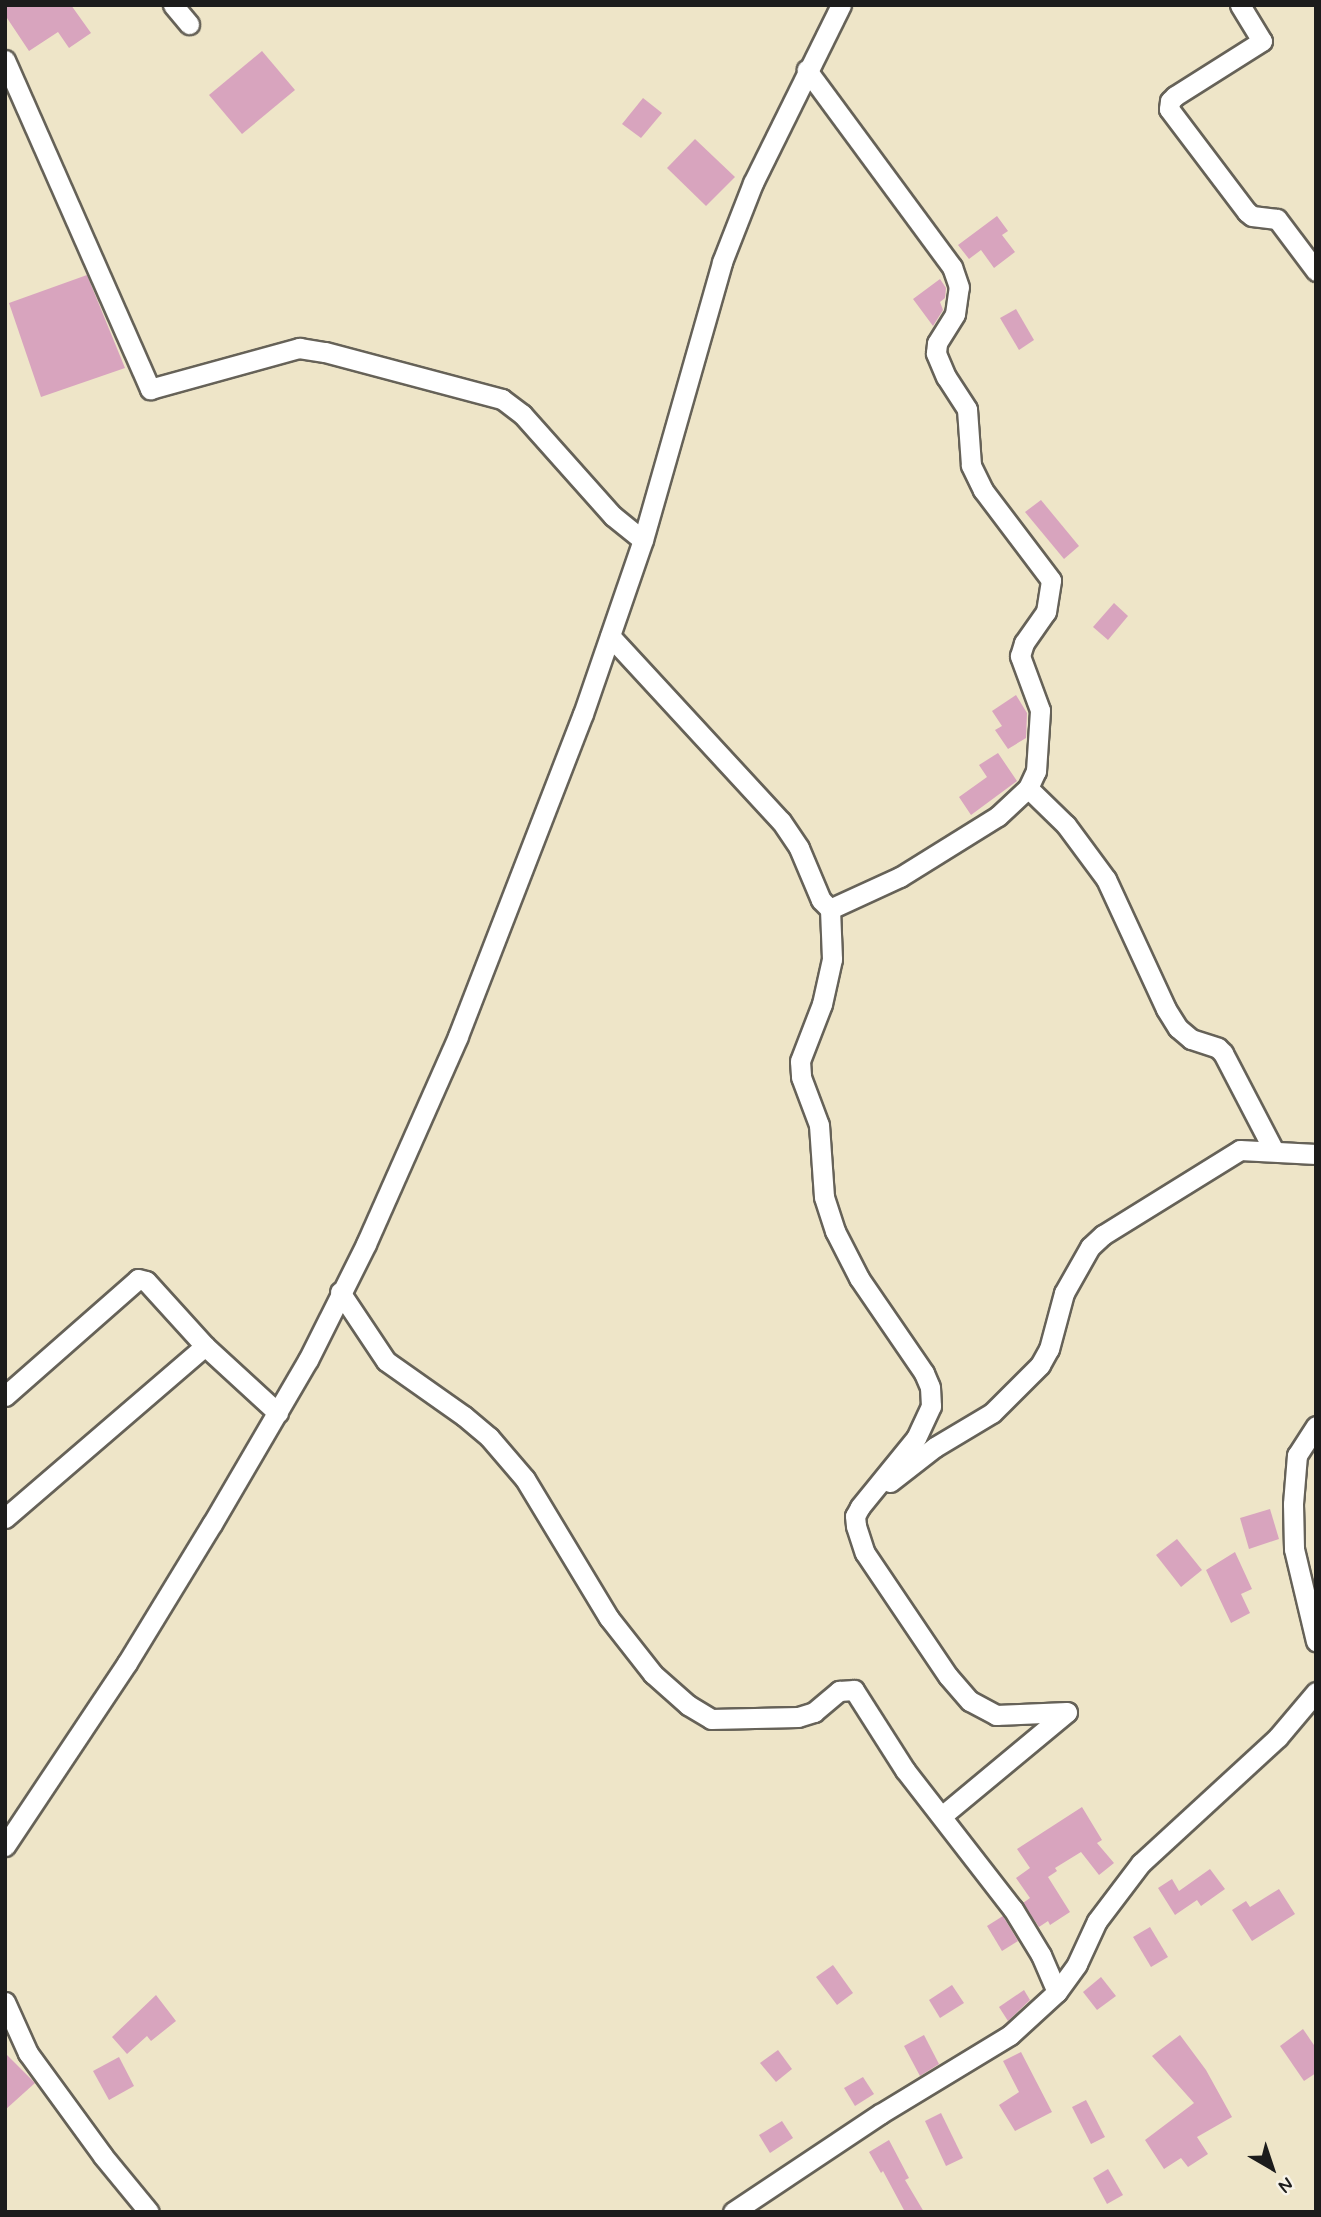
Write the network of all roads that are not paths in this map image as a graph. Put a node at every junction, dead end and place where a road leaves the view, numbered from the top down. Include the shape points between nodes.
1 (173, 5) edge
2 (841, 5) edge
3 (1240, 5) edge
4 (189, 24) dead end
5 (5, 60) edge
6 (807, 70) junction
7 (1316, 271) edge
8 (643, 540) junction
9 (610, 636) junction
10 (1028, 788) junction
11 (830, 909) junction
12 (1274, 1151) junction
13 (1316, 1154) edge
14 (340, 1292) junction
15 (205, 1346) junction
16 (5, 1396) edge
17 (278, 1413) junction
18 (1316, 1426) edge
19 (860, 1507) junction
20 (5, 1518) edge
21 (1316, 1641) edge
22 (1316, 1692) edge
23 (943, 1815) junction
24 (5, 1846) edge
25 (1057, 1992) junction
26 (5, 2002) edge
27 (149, 2212) edge
28 (733, 2212) edge

1 - 4 street
2 - 6 street
3 - 7 street via 1262,41 1175,96 1169,109 1247,212 1277,219
5 - 8 street via 150,389 299,348 502,399 522,414 613,516
6 - 8 street via 753,183 722,262
6 - 10 street via 952,267 960,287 959,302 936,353 967,408 971,465 983,491 1051,580 1046,612 1020,656 1041,722 1039,756
8 - 9 street
9 - 11 street via 781,821
9 - 14 street via 458,1036 366,1244
10 - 11 street via 998,816 900,877
10 - 12 street via 1066,825 1106,879 1166,1009 1191,1039 1223,1053
11 - 19 street via 832,959 822,1004 800,1061 819,1125 824,1197 859,1278 924,1373 931,1406 916,1438
12 - 13 street
12 - 19 street via 1240,1150 1226,1156 1102,1235 1064,1293 1040,1365 992,1413 935,1447
14 - 17 street
14 - 23 street via 386,1361 489,1437 525,1479 609,1618 673,1693 711,1718 742,1719 798,1717 814,1712 839,1691 854,1690 905,1770
15 - 16 street via 146,1281 138,1279
15 - 17 street
15 - 20 street
17 - 24 street via 127,1663
18 - 21 street via 1297,1455 1293,1504 1294,1549
19 - 23 street via 855,1516 865,1553 970,1701 996,1715 1066,1712
22 - 25 street via 1278,1737 1141,1863 1097,1922
23 - 25 street via 1013,1909
25 - 28 street via 1010,2035
26 - 27 street via 28,2053

